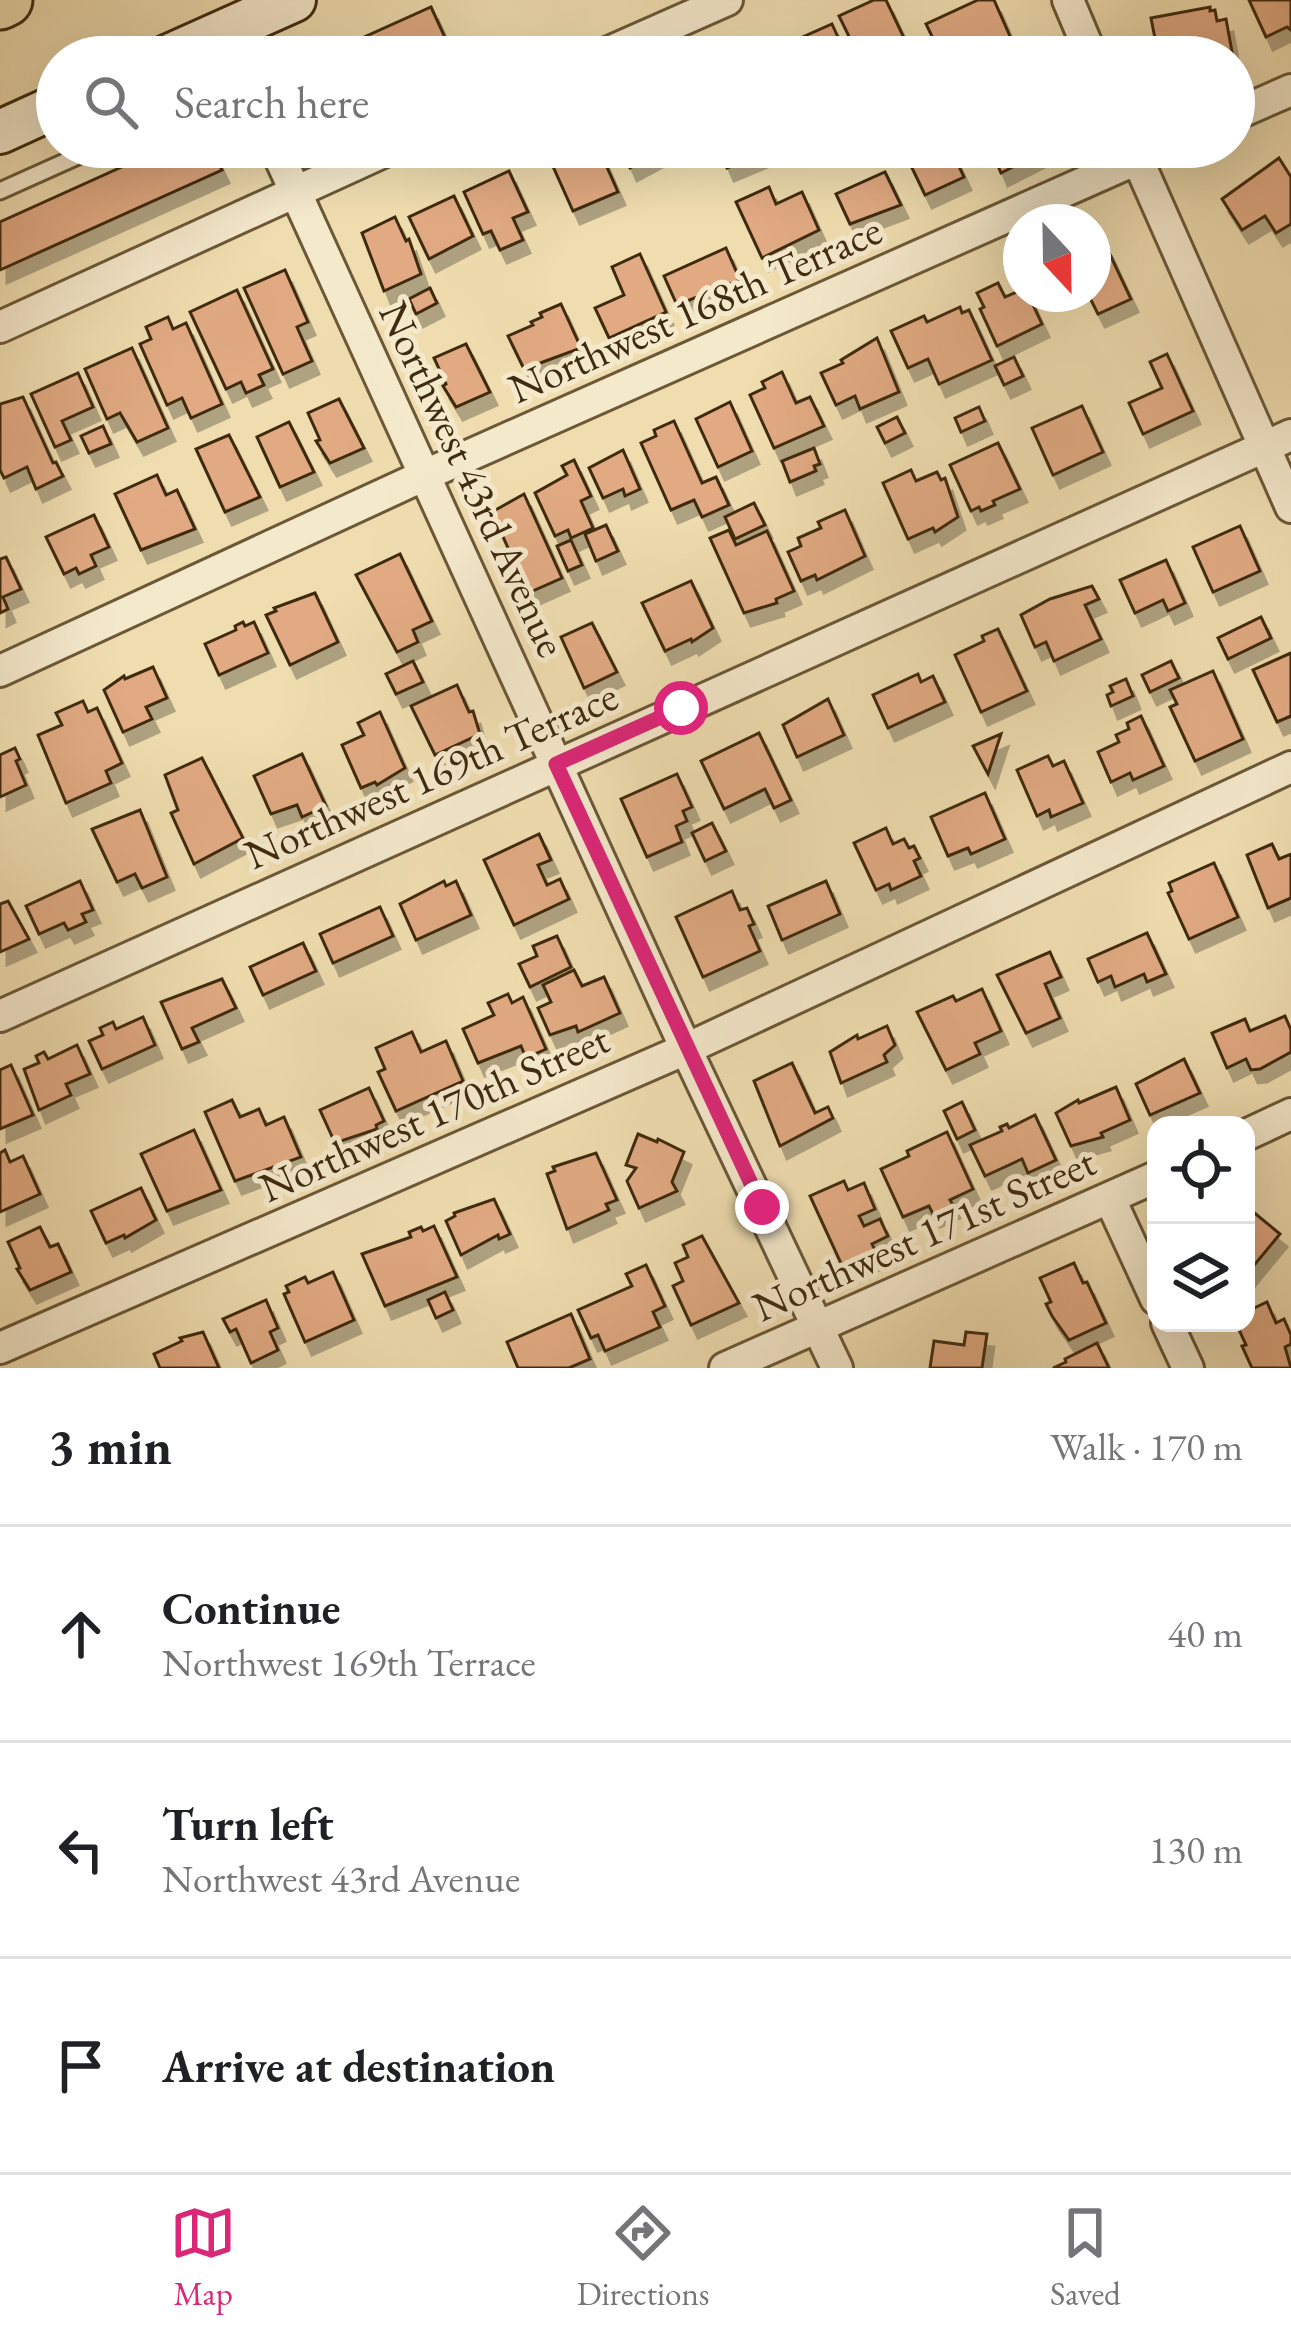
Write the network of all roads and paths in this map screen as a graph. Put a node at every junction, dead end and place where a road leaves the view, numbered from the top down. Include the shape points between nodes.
1 (294, 0) edge
2 (727, 0) edge
3 (1068, 0) edge
4 (240, 36) edge
5 (646, 36) edge
6 (1083, 36) edge
7 (1291, 90) edge
8 (1255, 106) edge
9 (36, 116) edge
10 (0, 132) edge
11 (51, 168) edge
12 (284, 168) edge
13 (347, 168) edge
14 (1106, 168) edge
15 (1152, 168) edge
16 (0, 191) edge
17 (295, 191) junction
18 (0, 328) edge
19 (1278, 441) edge
20 (424, 475) junction
21 (1291, 507) edge
22 (0, 671) edge
23 (556, 764) junction
24 (1291, 766) edge
25 (0, 1016) edge
26 (686, 1049) junction
27 (1291, 1114) edge
28 (1255, 1131) edge
29 (1147, 1181) edge
30 (1110, 1199) junction
31 (1147, 1279) edge
32 (819, 1326) junction
33 (1171, 1332) edge
34 (0, 1348) edge
35 (725, 1368) edge
36 (837, 1368) edge
37 (1188, 1368) edge

1 - 4 street
2 - 5 street
3 - 6 street
7 - 8 street
9 - 10 street
11 - 16 lane
12 - 17 street, Northwest 43rd Avenue
13 - 17 street
14 - 20 street, Northwest 168th Terrace
15 - 19 street
17 - 18 street
17 - 20 street, Northwest 43rd Avenue
19 - 21 street
19 - 23 street, Northwest 169th Terrace
20 - 22 street, Northwest 168th Terrace
20 - 23 street, Northwest 43rd Avenue
23 - 25 street, Northwest 169th Terrace
23 - 26 street, Northwest 43rd Avenue
24 - 26 street, Northwest 170th Street
26 - 32 street, Northwest 43rd Avenue
26 - 34 street, Northwest 170th Street
27 - 28 street
29 - 30 street, Northwest 171st Street
30 - 31 street
30 - 32 street, Northwest 171st Street
32 - 35 street, Northwest 171st Street
32 - 36 street, Northwest 43rd Avenue
33 - 37 street

